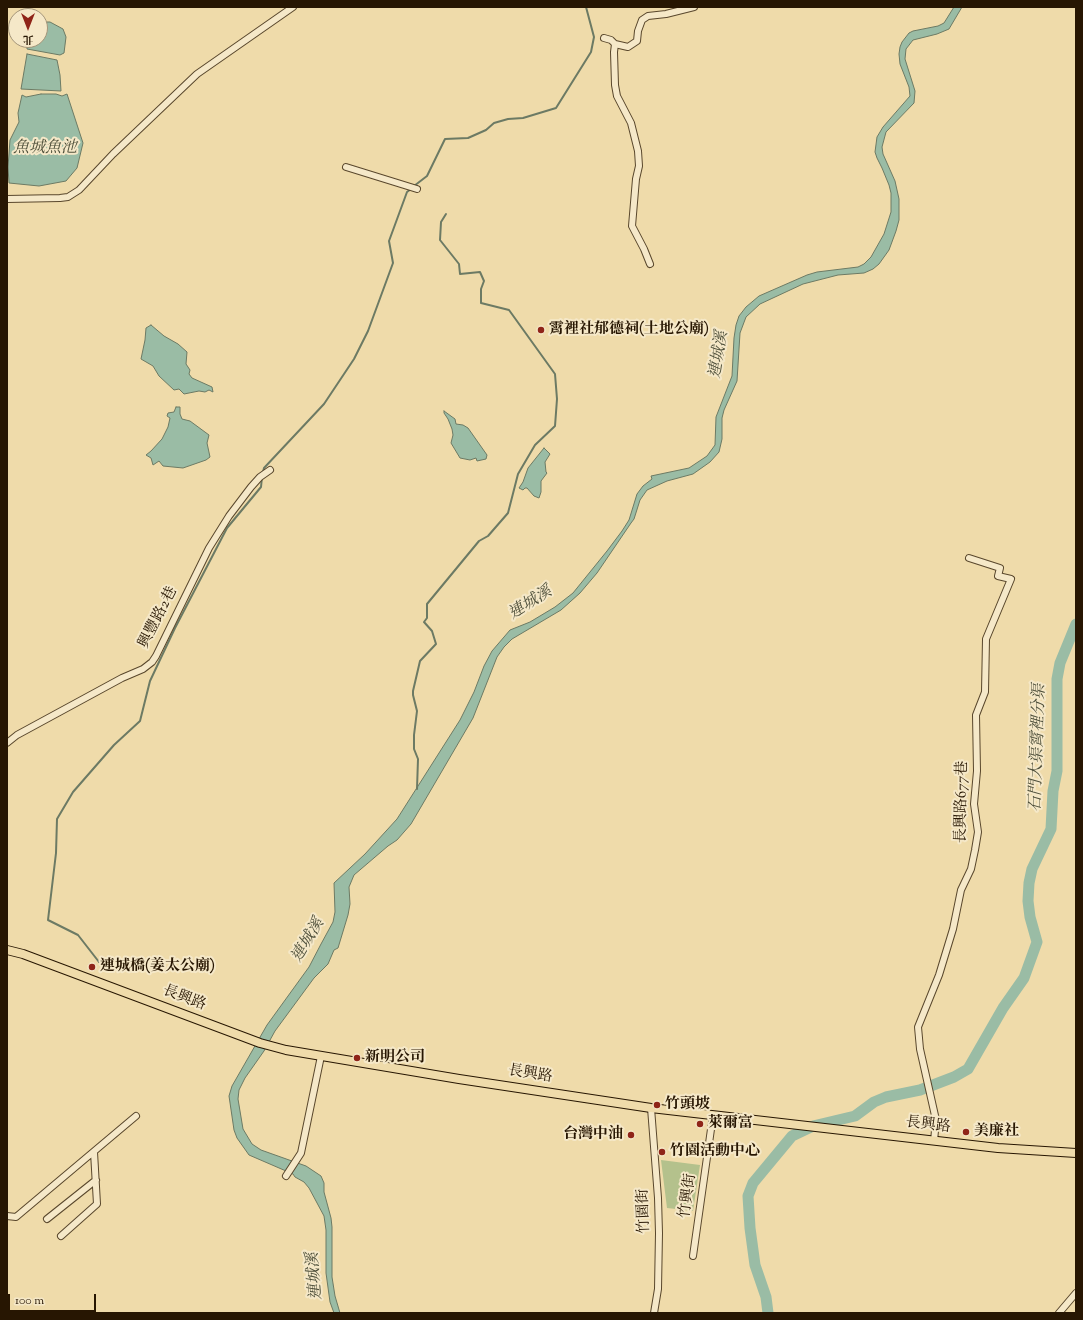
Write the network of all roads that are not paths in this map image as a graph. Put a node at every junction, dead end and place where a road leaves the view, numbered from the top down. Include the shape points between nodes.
1 (293, 7) edge
2 (694, 7) edge
3 (604, 38) dead end
4 (616, 44) junction
5 (346, 167) dead end
6 (417, 188) dead end
7 (7, 199) edge
8 (650, 264) dead end
9 (270, 470) dead end
10 (969, 558) dead end
11 (7, 743) edge
12 (7, 950) edge
13 (321, 1056) junction
14 (651, 1108) junction
15 (713, 1115) junction
16 (136, 1116) dead end
17 (934, 1141) junction
18 (94, 1152) junction
19 (1076, 1153) edge
20 (286, 1176) dead end
21 (96, 1180) junction
22 (7, 1216) edge
23 (47, 1219) dead end
24 (61, 1236) dead end
25 (694, 1256) dead end
26 (1076, 1293) edge
27 (654, 1313) edge
28 (1059, 1313) edge

1 - 7 street via 197,74 79,190 68,197
2 - 4 street via 648,16 642,20 637,41 633,45 628,47
3 - 4 street
4 - 8 street via 614,52 617,96 631,123 638,150 639,166 632,226
5 - 6 street
9 - 11 street, 興豐路2巷 via 250,487 209,548 152,662 17,735
10 - 17 street, 長興路677巷 via 1000,568 998,576 1011,579 986,639 985,692 976,715 977,771 974,804 978,832 975,850 971,869 961,890 953,929 939,975 918,1027 920,1049 936,1120
12 - 13 main road, 長興路 via 30,956 262,1043
13 - 14 main road, 長興路
13 - 20 street via 301,1153
14 - 15 main road, 長興路
14 - 27 street, 竹園街 via 659,1233 658,1289
15 - 17 main road, 長興路
15 - 25 street, 竹興街
16 - 18 street
17 - 19 main road, 長興路
18 - 21 street
18 - 22 street via 16,1217
21 - 23 street
21 - 24 street via 97,1204
26 - 28 street

